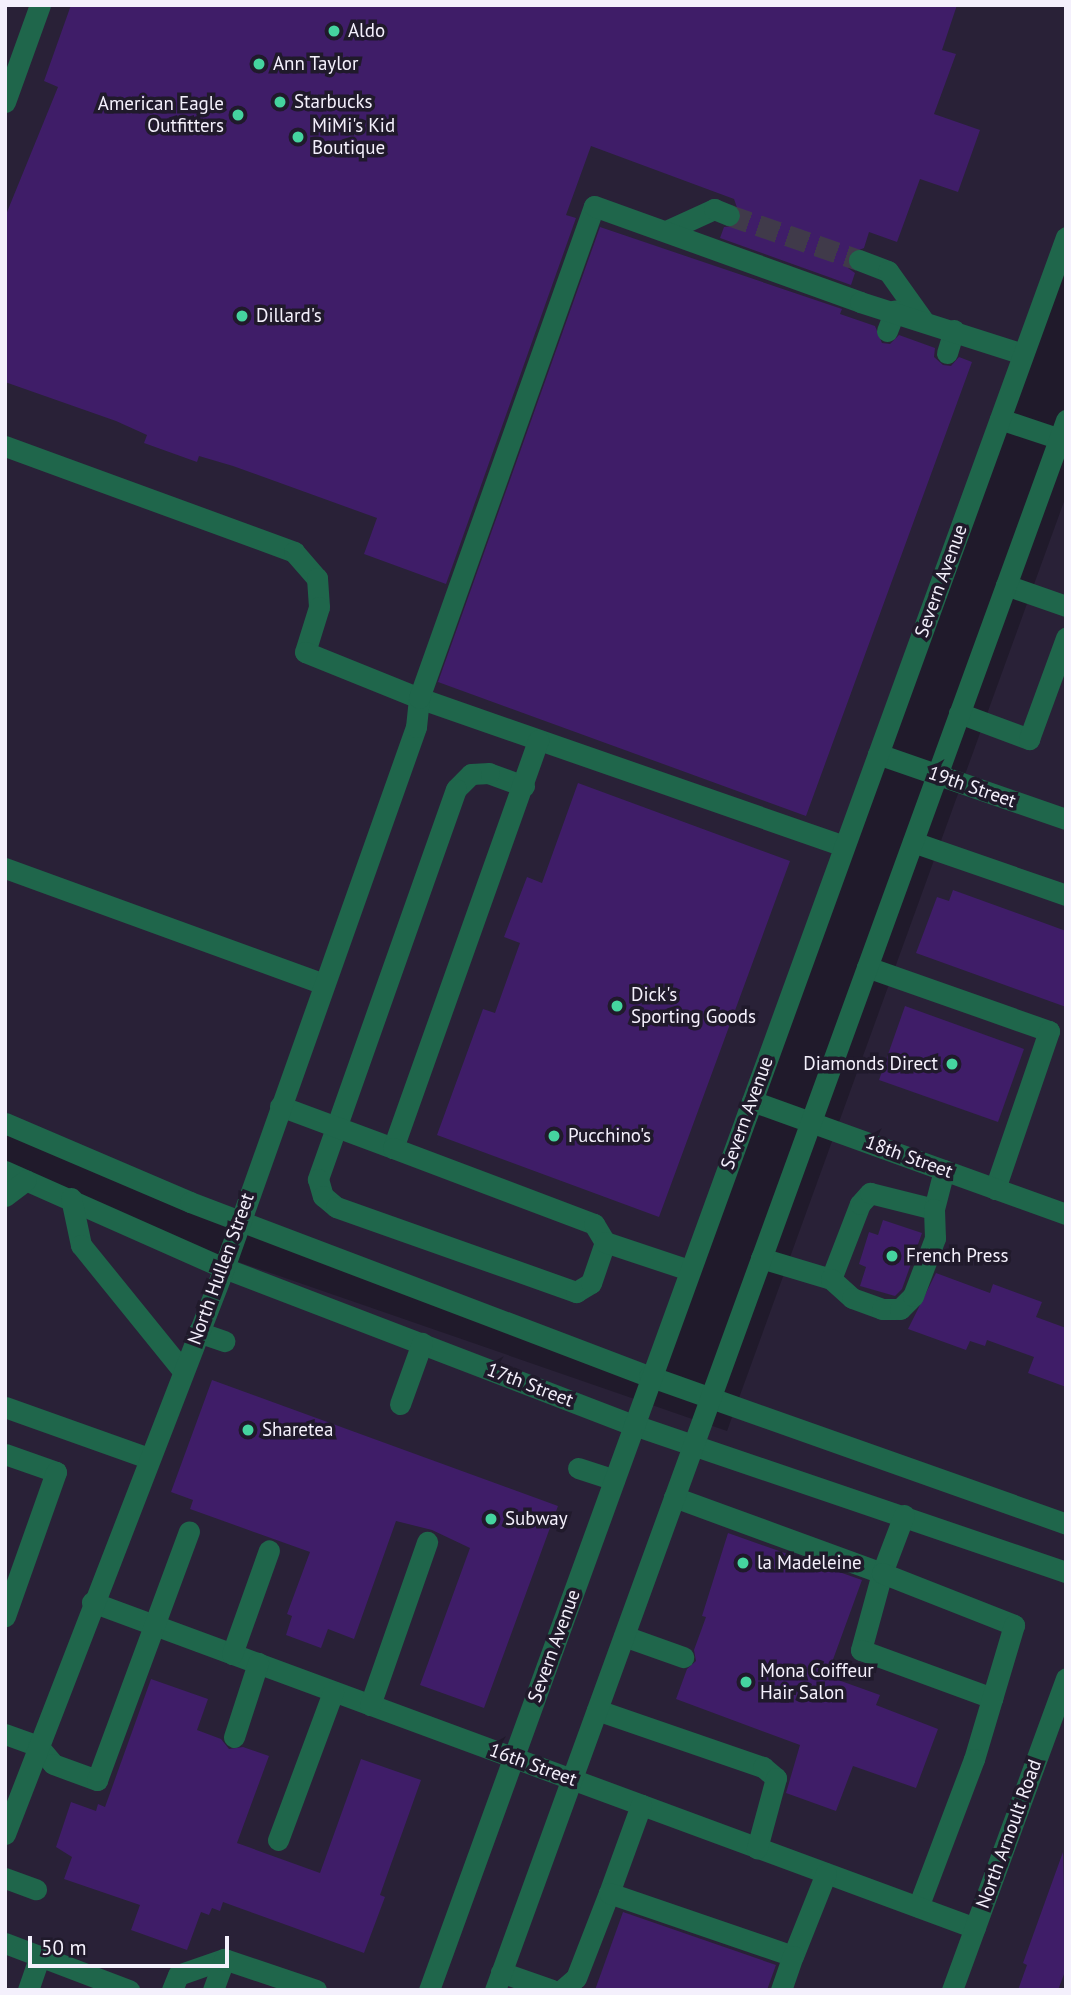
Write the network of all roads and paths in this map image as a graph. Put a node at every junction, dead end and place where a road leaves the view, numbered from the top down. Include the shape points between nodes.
1 (40, 5) edge
2 (5, 102) edge
3 (729, 215) tunnel mouth
4 (666, 231) junction
5 (1066, 237) edge
6 (859, 260) tunnel mouth
7 (895, 310) junction
8 (923, 320) junction
9 (954, 330) junction
10 (887, 331) dead end
11 (947, 353) dead end
12 (1023, 354) junction
13 (1000, 419) junction
14 (1063, 433) edge
15 (5, 446) edge
16 (1006, 584) junction
17 (1066, 606) edge
18 (1066, 638) edge
19 (419, 698) junction
20 (959, 713) junction
21 (535, 732) junction
22 (878, 754) junction
23 (937, 774) junction
24 (524, 786) junction
25 (1066, 819) edge
26 (913, 842) junction
27 (844, 846) junction
28 (5, 868) edge
29 (1066, 895) edge
30 (867, 967) junction
31 (324, 984) junction
32 (752, 1101) junction
33 (280, 1106) junction
34 (810, 1122) junction
35 (5, 1123) edge
36 (337, 1128) junction
37 (393, 1148) junction
38 (944, 1170) junction
39 (5, 1171) edge
40 (26, 1180) junction
41 (995, 1189) junction
42 (5, 1196) edge
43 (71, 1198) junction
44 (934, 1209) junction
45 (1066, 1214) edge
46 (238, 1220) junction
47 (605, 1242) junction
48 (761, 1258) junction
49 (224, 1268) junction
50 (689, 1270) junction
51 (831, 1279) junction
52 (198, 1332) junction
53 (225, 1341) dead end
54 (422, 1343) junction
55 (183, 1371) junction
56 (649, 1376) junction
57 (710, 1398) junction
58 (400, 1404) dead end
59 (5, 1407) edge
60 (634, 1425) junction
61 (694, 1442) junction
62 (5, 1454) edge
63 (148, 1458) junction
64 (578, 1468) dead end
65 (614, 1480) junction
66 (674, 1497) junction
67 (904, 1515) junction
68 (1066, 1524) edge
69 (189, 1531) dead end
70 (427, 1542) dead end
71 (269, 1550) dead end
72 (1066, 1572) edge
73 (881, 1573) junction
74 (92, 1602) junction
75 (5, 1616) edge
76 (155, 1625) junction
77 (624, 1636) junction
78 (232, 1654) junction
79 (683, 1657) dead end
80 (258, 1663) junction
81 (1066, 1678) edge
82 (333, 1692) junction
83 (992, 1698) junction
84 (370, 1705) junction
85 (597, 1710) junction
86 (5, 1734) edge
87 (234, 1737) dead end
88 (38, 1746) junction
89 (513, 1758) junction
90 (571, 1779) junction
91 (641, 1805) junction
92 (5, 1834) edge
93 (278, 1840) dead end
94 (757, 1848) junction
95 (826, 1873) junction
96 (5, 1878) edge
97 (36, 1889) dead end
98 (609, 1893) junction
99 (918, 1907) junction
100 (975, 1928) junction
101 (5, 1942) edge
102 (40, 1956) junction
103 (793, 1956) junction
104 (224, 1959) junction
105 (498, 1981) edge
106 (28, 1990) edge
107 (129, 1990) edge
108 (172, 1990) edge
109 (212, 1990) edge
110 (316, 1990) edge
111 (429, 1990) edge
112 (552, 1990) edge
113 (562, 1990) edge
114 (781, 1990) edge
115 (952, 1990) edge

1 - 2 street
3 - 4 street via 714,209
4 - 7 street via 699,253 824,298
4 - 19 street, North Hullen Street via 637,230 594,206
5 - 12 street, Severn Avenue
6 - 8 street via 888,271
7 - 8 street
7 - 10 street
8 - 9 street
9 - 11 street
9 - 12 street
12 - 13 street, Severn Avenue
13 - 14 street
13 - 22 street, Severn Avenue
14 - 16 street
15 - 19 street via 294,552 317,578 319,607 305,652
16 - 17 street
16 - 20 street
18 - 20 street via 1029,739
19 - 21 street via 471,706
19 - 31 street, North Hullen Street via 416,727
20 - 23 street
21 - 24 street
21 - 27 street via 780,815
22 - 23 street, 19th Street
22 - 27 street, Severn Avenue
23 - 25 street, 19th Street
23 - 26 street
24 - 36 street via 471,774 456,789
24 - 37 street
26 - 29 street
26 - 30 street
27 - 32 street, Severn Avenue
28 - 31 street
30 - 34 street
30 - 41 street via 1049,1031
31 - 33 street, North Hullen Street
32 - 34 street, 18th Street
32 - 50 street, Severn Avenue
33 - 36 street
33 - 46 street, North Hullen Street
34 - 38 street, 18th Street
34 - 48 street
35 - 46 street
36 - 37 street
36 - 47 street via 318,1179 323,1196 337,1207 576,1292 591,1283
37 - 47 street via 594,1224
38 - 41 street, 18th Street
38 - 44 street
39 - 40 street, 17th Street
40 - 42 street
40 - 43 street, 17th Street
41 - 45 street, 18th Street
43 - 49 street, 17th Street
43 - 55 street via 81,1245
44 - 51 street via 870,1193 860,1204
44 - 51 street via 935,1237 913,1296 900,1309 882,1309 852,1298
46 - 49 street, North Hullen Street
46 - 56 street
47 - 50 street
48 - 51 street
48 - 57 street
49 - 52 street, North Hullen Street
49 - 54 street, 17th Street
50 - 56 street, Severn Avenue
52 - 53 street
52 - 55 street, North Hullen Street
54 - 58 street
54 - 60 street, 17th Street
55 - 63 street, North Hullen Street
56 - 57 street
56 - 60 street, Severn Avenue
57 - 61 street
57 - 68 street
59 - 63 street
60 - 61 street, 17th Street
60 - 65 street, Severn Avenue
61 - 66 street
61 - 67 street, 17th Street
62 - 75 street via 56,1472
63 - 74 street, North Hullen Street
64 - 65 street
65 - 89 street, Severn Avenue
66 - 73 street
66 - 77 street
67 - 72 street, 17th Street
67 - 73 street
69 - 76 street
70 - 84 street
71 - 78 street
73 - 83 street via 1014,1625
73 - 83 street via 861,1650
74 - 76 street, 16th Street
74 - 88 street, North Hullen Street
76 - 78 street, 16th Street
76 - 88 street via 97,1780 53,1764
77 - 79 street
77 - 85 street
78 - 80 street, 16th Street
80 - 82 street, 16th Street
80 - 87 street
81 - 100 street, North Arnoult Road
82 - 84 street, 16th Street
82 - 93 street
83 - 99 street
84 - 89 street, 16th Street
85 - 90 street
85 - 94 street via 763,1767 776,1778
86 - 88 street
88 - 92 street, North Hullen Street
89 - 90 street, 16th Street
89 - 111 street, Severn Avenue
90 - 91 street, 16th Street
90 - 105 street
91 - 94 street, 16th Street
91 - 98 street
94 - 95 street, 16th Street
95 - 99 street, 16th Street
95 - 103 street
96 - 97 street
98 - 103 street
98 - 113 street via 576,1978
99 - 100 street, 16th Street
100 - 115 street, North Arnoult Road
101 - 102 street
102 - 106 street
102 - 107 street
103 - 114 street
104 - 108 street via 178,1975
104 - 109 street
104 - 110 street
105 - 112 street

